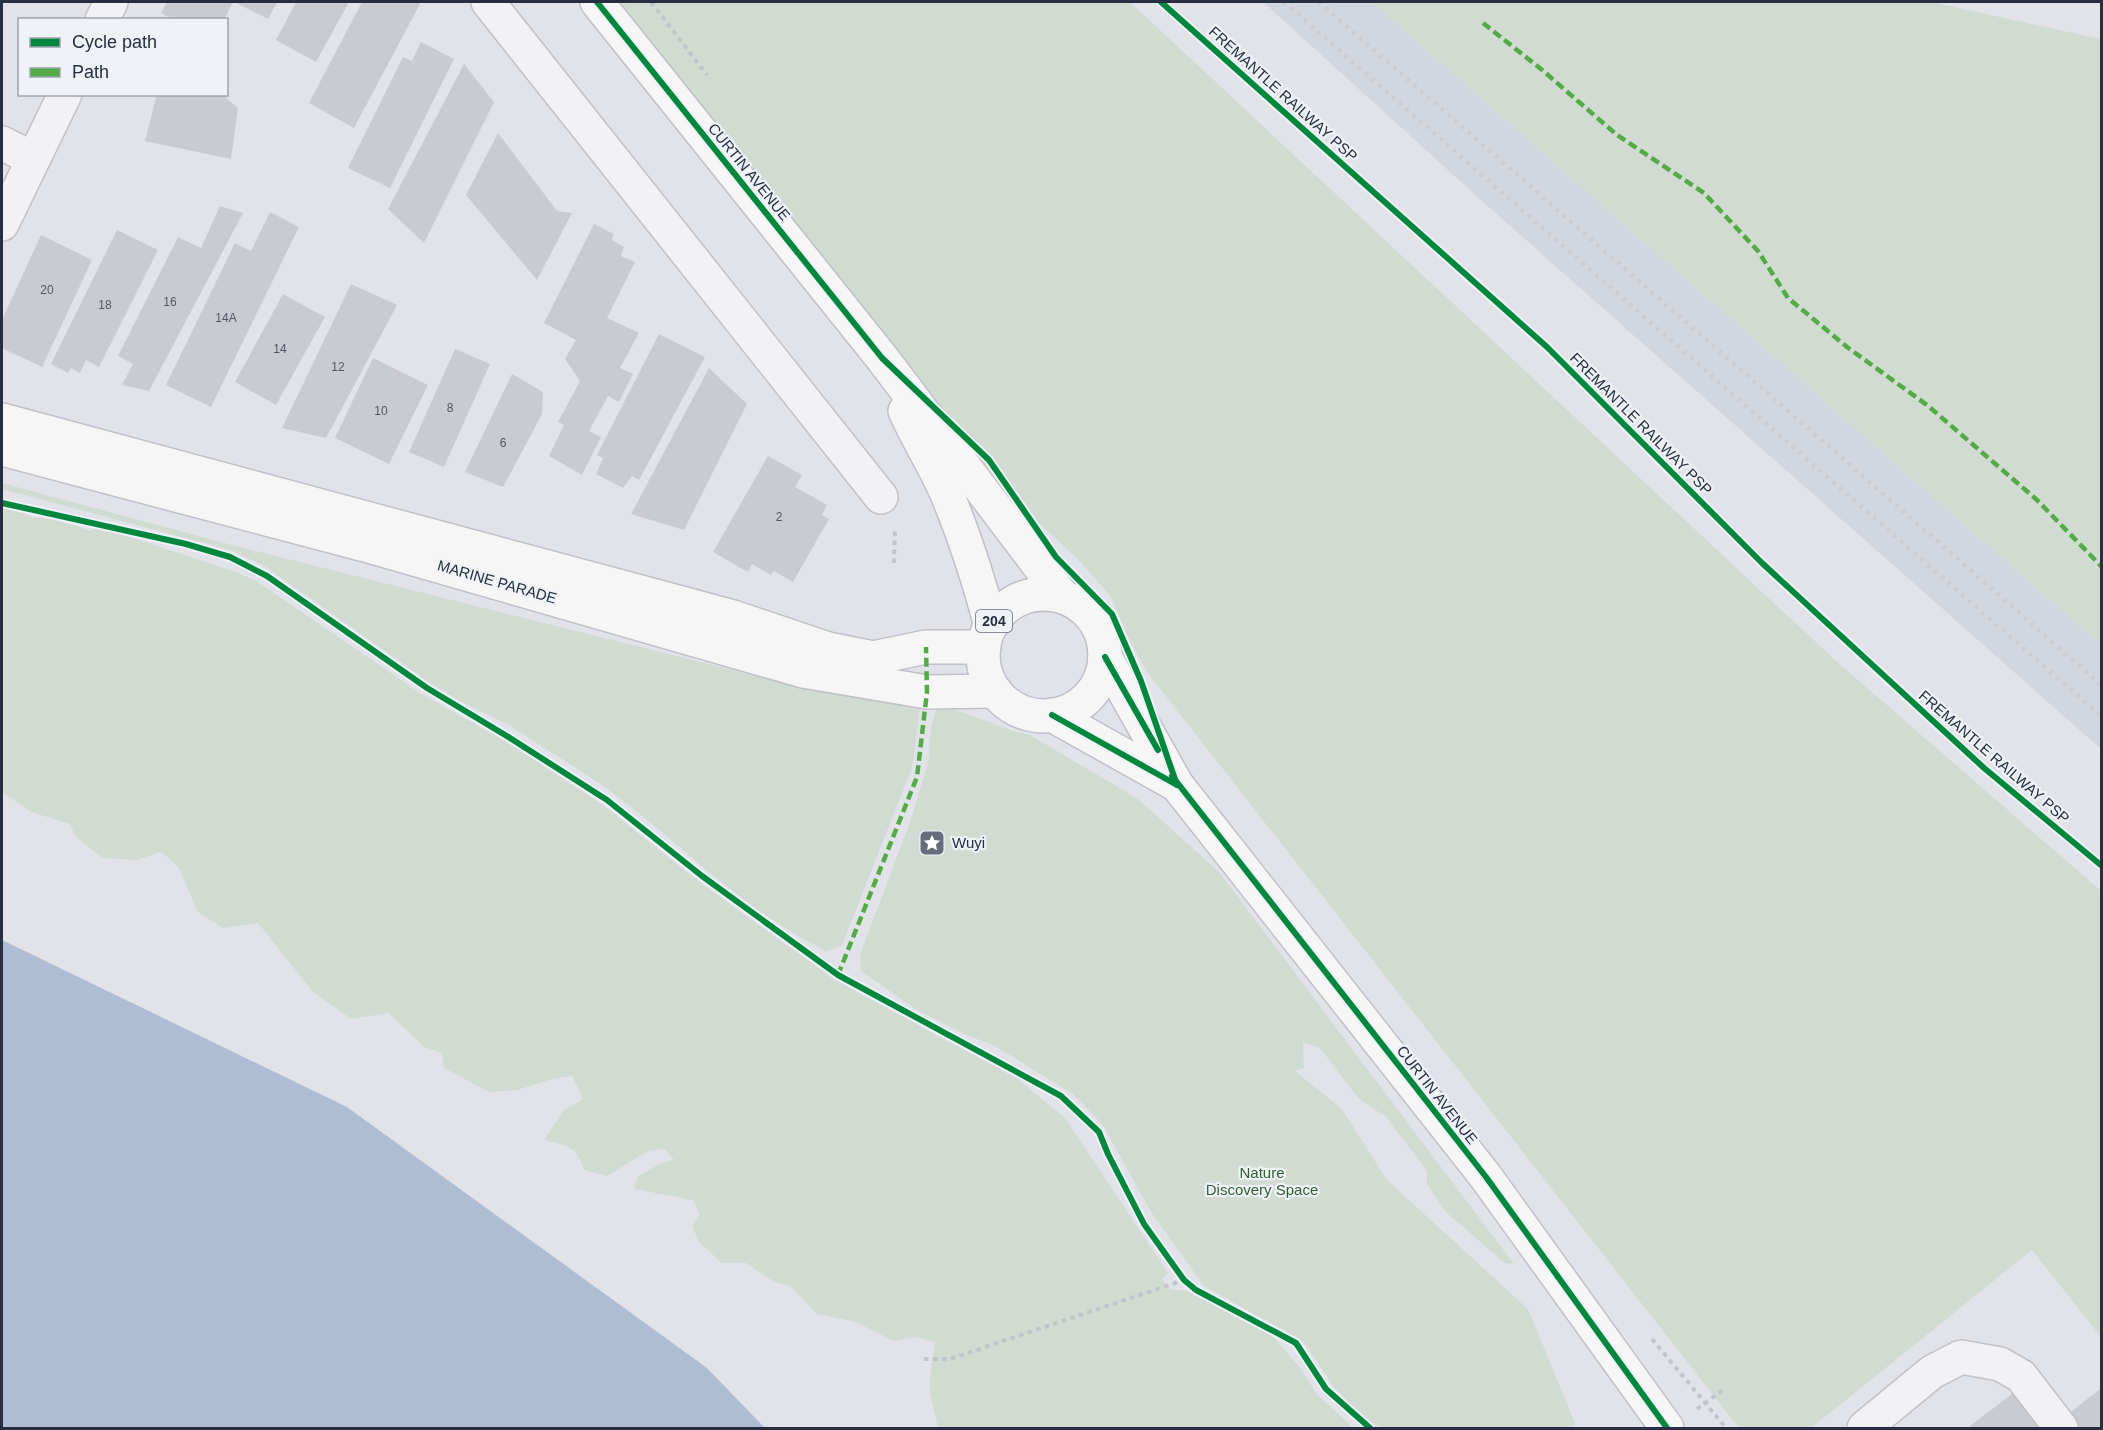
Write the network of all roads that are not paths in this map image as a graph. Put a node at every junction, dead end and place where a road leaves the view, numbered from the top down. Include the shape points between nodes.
1 (111, 2) edge
2 (488, 2) edge
3 (597, 2) edge
4 (103, 18) edge
5 (64, 96) edge
6 (2, 143) edge
7 (33, 159) junction
8 (2, 224) edge
9 (882, 357) junction
10 (2, 420) edge
11 (2, 449) edge
12 (881, 498) dead end
13 (1062, 596) junction
14 (987, 636) junction
15 (1105, 657) junction
16 (995, 691) junction
17 (1052, 715) junction
18 (1177, 785) junction
19 (1667, 1428) edge
20 (1864, 1428) edge
21 (2061, 1428) edge

1 - 4 street
2 - 12 street
3 - 9 main road, CURTIN AVENUE
5 - 7 street
6 - 7 street
7 - 8 street
9 - 13 main road, CURTIN AVENUE
9 - 14 main road, CURTIN AVENUE via 946,493 977,572
10 - 14 main road, MARINE PARADE / 204 via 733,617 828,649 873,658
11 - 16 main road, MARINE PARADE via 369,546 803,670 927,692
13 - 14 main road, 204 via 1021,598 1003,610
13 - 15 main road, 204 via 1080,605 1094,620
14 - 16 main road, 204 via 983,662
15 - 17 main road, 204 via 1095,689 1083,702
15 - 18 main road, CURTIN AVENUE / 204
16 - 17 main road, 204 via 1020,711
17 - 18 main road, CURTIN AVENUE / 204
18 - 19 main road, CURTIN AVENUE / 204 via 1486,1177
20 - 21 street via 1932,1372 1961,1357 2000,1364 2021,1376

